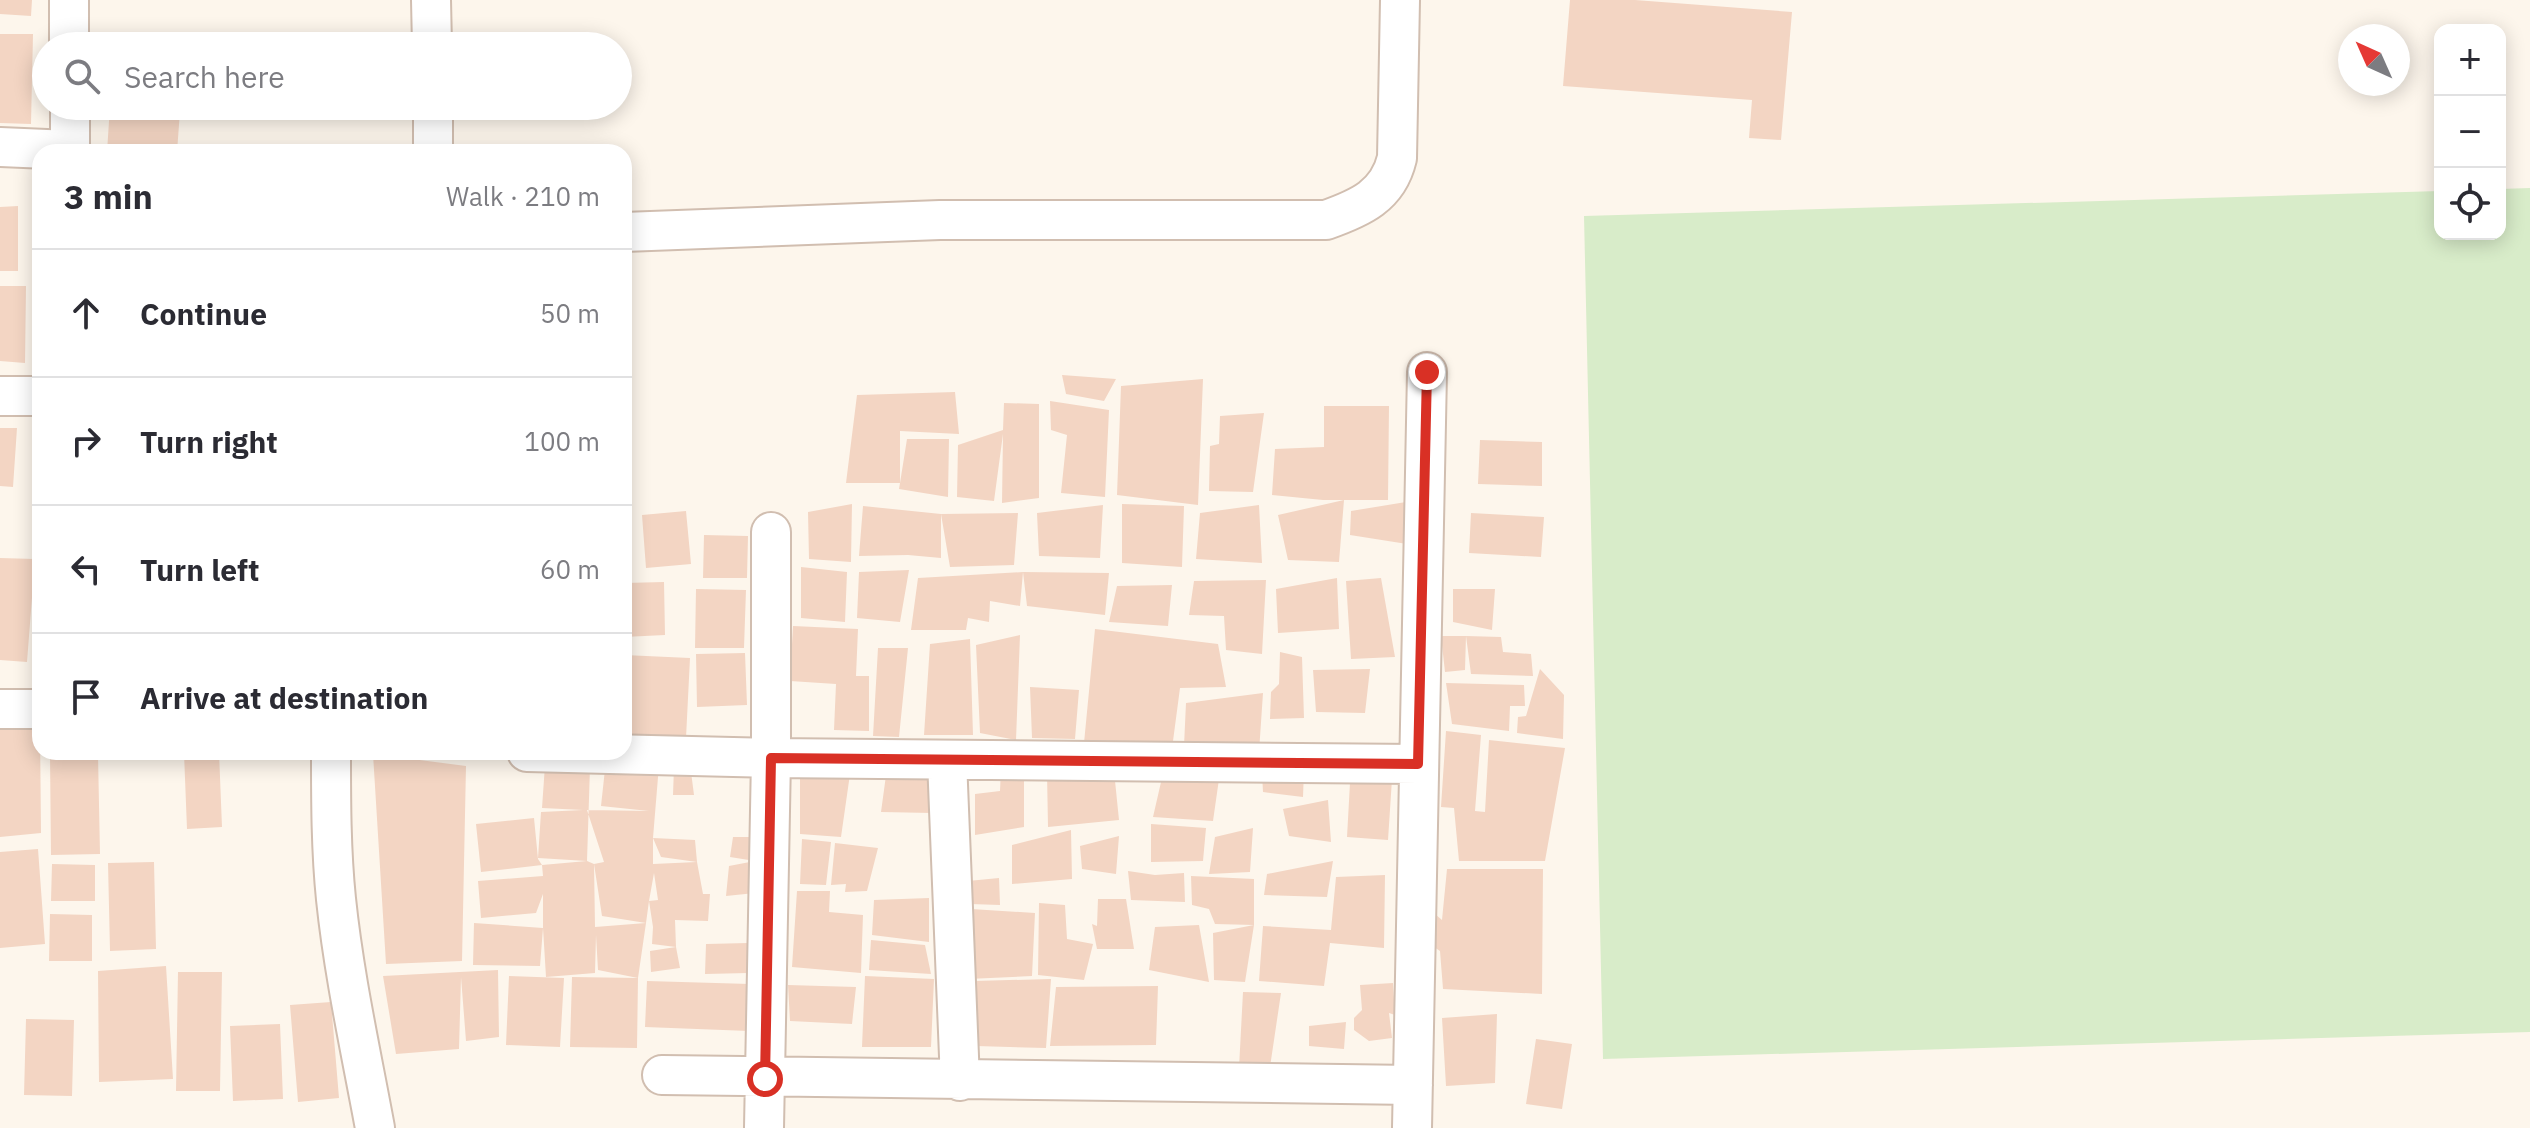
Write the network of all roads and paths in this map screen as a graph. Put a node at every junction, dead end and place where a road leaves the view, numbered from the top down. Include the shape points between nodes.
1 (69, 0) edge
2 (431, 0) edge
3 (1400, 0) edge
4 (69, 32) edge
5 (432, 32) edge
6 (70, 120) edge
7 (433, 120) edge
8 (70, 144) edge
9 (433, 144) edge
10 (0, 147) edge
11 (32, 149) edge
12 (632, 232) edge
13 (1427, 372) dead end
14 (0, 396) edge
15 (32, 396) edge
16 (771, 532) dead end
17 (0, 709) edge
18 (32, 709) edge
19 (632, 755) edge
20 (771, 758) junction
21 (331, 760) edge
22 (947, 760) junction
23 (1418, 764) junction
24 (662, 1075) dead end
25 (765, 1079) junction
26 (960, 1081) junction
27 (1413, 1085) junction
28 (375, 1128) edge
29 (764, 1128) edge
30 (1412, 1128) edge

1 - 4 street
2 - 5 street
3 - 12 street via 1393,173 1373,199 1326,220 940,220
6 - 8 street
7 - 9 street
10 - 11 street
13 - 23 street
14 - 15 street
16 - 20 street
17 - 18 street
19 - 20 street
20 - 22 street
20 - 25 street
21 - 28 street via 336,901
22 - 23 street
22 - 26 street
23 - 27 street
24 - 25 street
25 - 26 street
25 - 29 street
26 - 27 street
27 - 30 street

